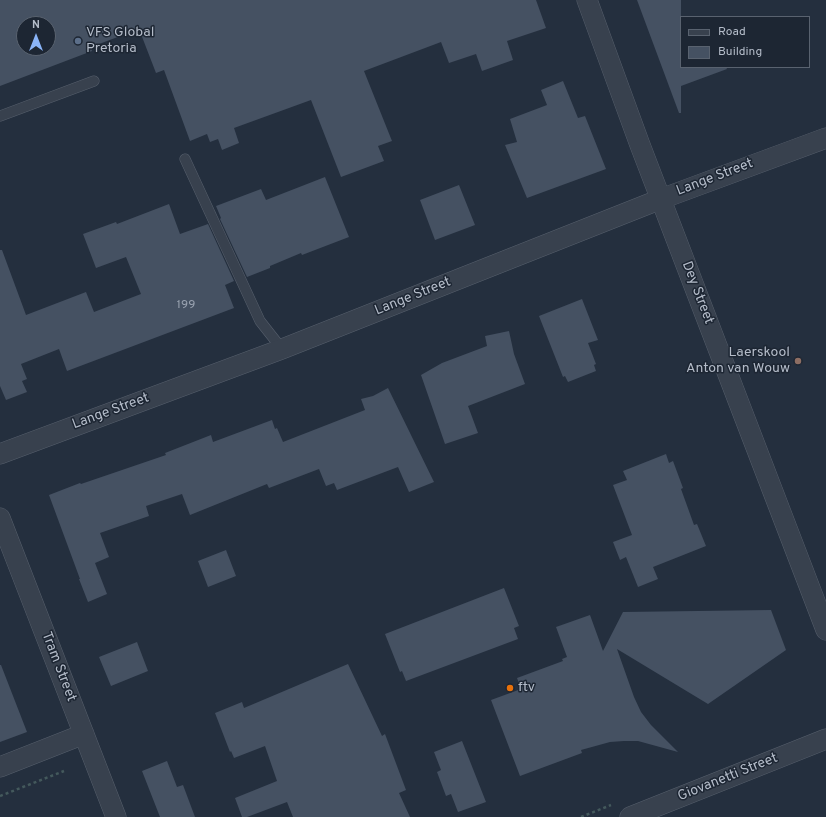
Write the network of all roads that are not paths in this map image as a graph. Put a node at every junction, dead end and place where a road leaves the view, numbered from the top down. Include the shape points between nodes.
1 (587, 0) edge
2 (94, 81) dead end
3 (0, 116) edge
4 (826, 138) edge
5 (185, 159) dead end
6 (661, 199) junction
7 (282, 349) junction
8 (0, 454) edge
9 (0, 518) edge
10 (826, 630) edge
11 (84, 734) junction
12 (826, 739) edge
13 (0, 767) edge
14 (116, 817) edge
15 (630, 817) edge

1 - 6 street, Dey Street
2 - 3 lane
4 - 6 street, Lange Street
5 - 7 lane via 260,321
6 - 7 street, Lange Street
6 - 10 street, Dey Street
7 - 8 street, Lange Street
9 - 11 street, Tram Street
11 - 13 street
11 - 14 street, Tram Street
12 - 15 street, Giovanetti Street

